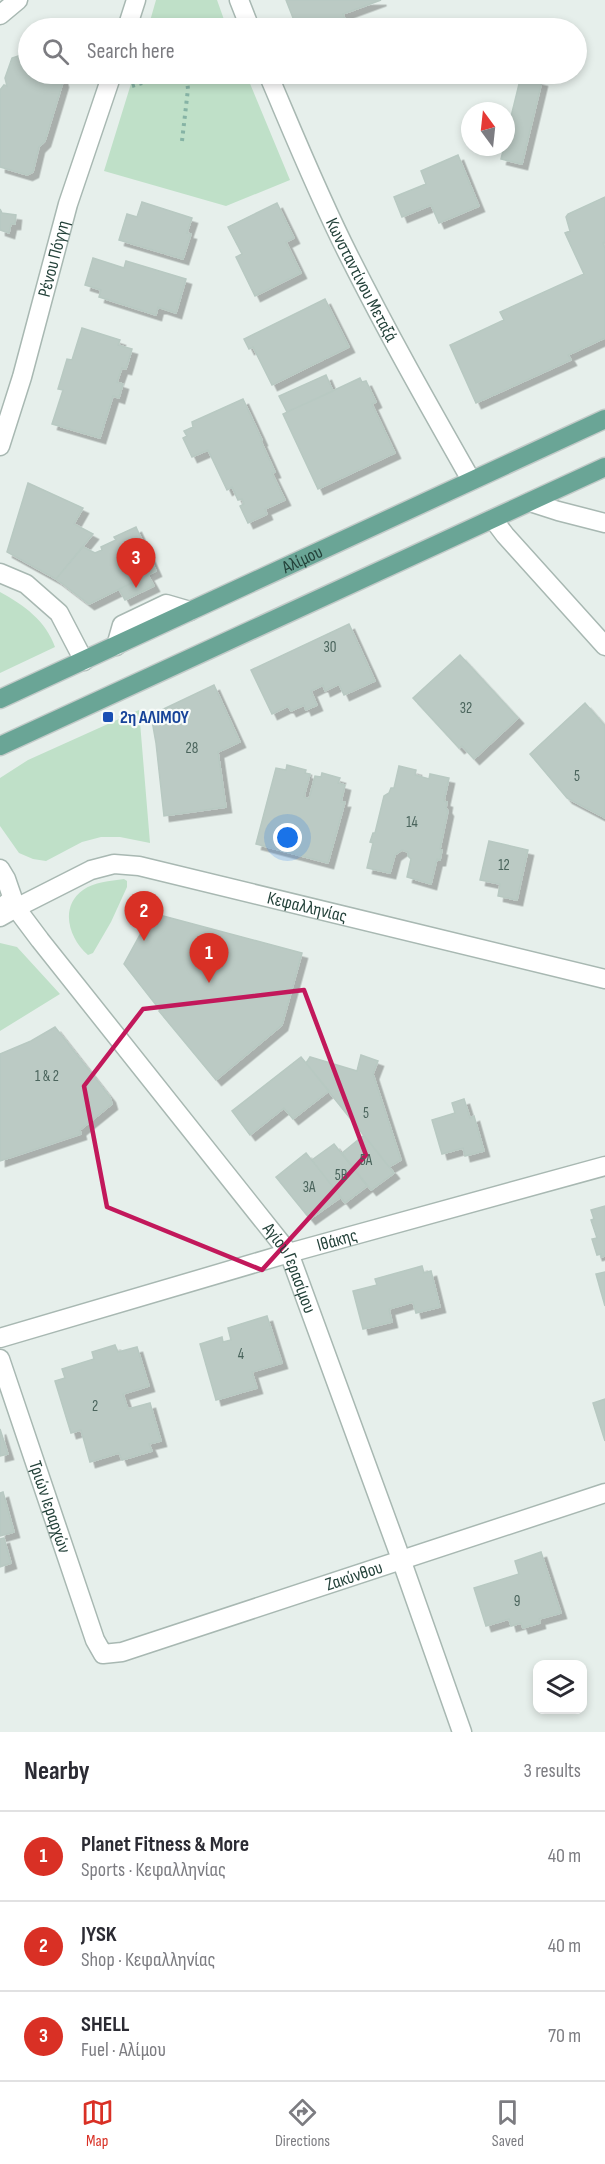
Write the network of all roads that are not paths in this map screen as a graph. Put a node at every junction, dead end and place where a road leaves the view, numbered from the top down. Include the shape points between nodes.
1 (18, 0) edge
2 (136, 0) edge
3 (239, 0) edge
4 (0, 15) edge
5 (130, 18) edge
6 (246, 18) edge
7 (108, 84) edge
8 (272, 84) edge
9 (605, 418) edge
10 (0, 446) edge
11 (605, 467) edge
12 (471, 480) junction
13 (530, 502) junction
14 (493, 519) junction
15 (605, 523) edge
16 (0, 573) edge
17 (605, 646) edge
18 (84, 661) junction
19 (0, 699) edge
20 (0, 746) edge
21 (0, 869) edge
22 (0, 899) edge
23 (16, 908) junction
24 (0, 917) edge
25 (605, 979) edge
26 (605, 1166) edge
27 (289, 1253) junction
28 (0, 1338) edge
29 (0, 1359) edge
30 (605, 1492) edge
31 (401, 1559) junction
32 (103, 1654) joint
33 (462, 1732) edge

1 - 4 street
2 - 5 street
3 - 6 street
7 - 10 street, Ρένου Πόγγη via 68,204
8 - 12 street, Κωνσταντίνου Μεταξά via 348,255
9 - 12 main road, Αλίμου
11 - 13 main road
12 - 18 main road, Αλίμου
13 - 14 main road
13 - 15 street
14 - 17 street
14 - 20 main road
16 - 18 street via 26,584 59,613
18 - 19 main road, Αλίμου
21 - 23 street, Αγίου Γερασίμου
22 - 23 street
23 - 24 street
23 - 25 street, Κεφαλληνίας via 91,870 114,864 139,866
23 - 27 street, Αγίου Γερασίμου
26 - 27 street, Ιθάκης
27 - 28 street, Ιθάκης
27 - 31 street, Αγίου Γερασίμου
29 - 32 street, Τριών Ιεραρχών
30 - 31 street, Ζακύνθου
31 - 32 street, Ζακύνθου via 122,1652
31 - 33 street, Αγίου Γερασίμου

